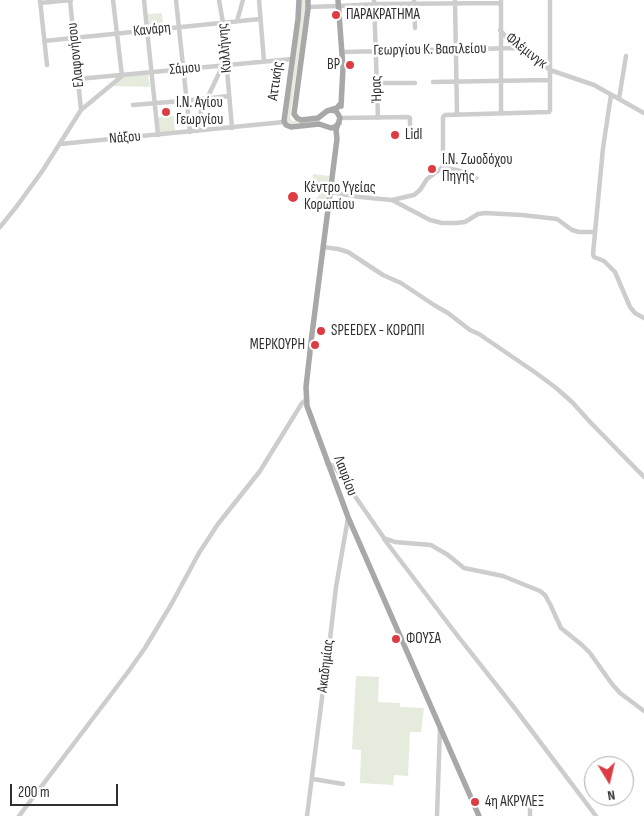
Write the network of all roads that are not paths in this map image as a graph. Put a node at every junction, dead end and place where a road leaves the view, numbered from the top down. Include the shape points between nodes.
1 (71, 0) edge
2 (113, 0) edge
3 (144, 0) edge
4 (176, 0) edge
5 (219, 0) edge
6 (243, 0) edge
7 (258, 0) edge
8 (298, 0) edge
9 (550, 0) edge
10 (40, 1) edge
11 (501, 1) edge
12 (374, 2) edge
13 (415, 2) edge
14 (455, 2) edge
15 (308, 3) edge
16 (338, 3) edge
17 (260, 19) junction
18 (237, 21) junction
19 (223, 23) junction
20 (179, 27) junction
21 (415, 28) dead end
22 (148, 30) junction
23 (500, 30) junction
24 (117, 34) junction
25 (74, 38) junction
26 (44, 41) junction
27 (518, 48) junction
28 (501, 49) junction
29 (456, 50) junction
30 (376, 51) junction
31 (342, 52) junction
32 (626, 56) dead end
33 (292, 59) junction
34 (264, 61) junction
35 (47, 65) dead end
36 (225, 65) junction
37 (183, 69) junction
38 (550, 70) junction
39 (152, 72) junction
40 (123, 75) junction
41 (78, 79) junction
42 (550, 80) junction
43 (501, 81) junction
44 (433, 82) dead end
45 (457, 82) junction
46 (376, 83) junction
47 (414, 83) dead end
48 (611, 95) junction
49 (229, 96) junction
50 (207, 99) junction
51 (619, 99) junction
52 (186, 101) junction
53 (155, 103) junction
54 (341, 103) junction
55 (133, 105) dead end
56 (82, 110) junction
57 (330, 110) junction
58 (501, 113) junction
59 (644, 113) edge
60 (323, 114) junction
61 (457, 114) junction
62 (339, 118) junction
63 (378, 118) junction
64 (284, 122) junction
65 (328, 127) junction
66 (232, 128) junction
67 (197, 131) junction
68 (190, 132) junction
69 (410, 134) dead end
70 (158, 135) junction
71 (336, 142) junction
72 (60, 144) junction
73 (443, 167) junction
74 (476, 178) dead end
75 (330, 192) junction
76 (392, 200) junction
77 (0, 227) edge
78 (596, 232) junction
79 (324, 247) junction
80 (644, 318) edge
81 (306, 400) junction
82 (327, 463) junction
83 (644, 477) edge
84 (348, 517) junction
85 (384, 538) junction
86 (644, 711) edge
87 (440, 728) junction
88 (313, 779) junction
89 (343, 784) dead end
90 (530, 796) dead end
91 (19, 816) edge
92 (308, 816) edge
93 (437, 816) edge
94 (479, 816) edge
95 (530, 816) edge
96 (596, 816) edge

1 - 10 street
1 - 25 street, Ελαφονήσου
2 - 24 street
3 - 22 street
4 - 20 street
5 - 19 street, Κυλλήνης
6 - 18 street
7 - 17 street
8 - 33 main road, Αττικής
9 - 38 street
10 - 26 street
11 - 14 street, Φλέμινγκ
11 - 23 street, Φλέμινγκ
12 - 13 street, Φλέμινγκ
12 - 16 street, Φλέμινγκ
12 - 30 street, Ήρας
13 - 14 street, Φλέμινγκ
13 - 21 street
14 - 29 street
15 - 16 street, Φλέμινγκ
15 - 60 main road, Αττικής via 294,113 300,120 318,118
16 - 31 main road, Λαυρίου
17 - 18 street, Κανάρη
17 - 34 street
18 - 19 street, Κανάρη
19 - 20 street, Κανάρη
19 - 36 street, Κυλλήνης
20 - 22 street, Κανάρη
20 - 37 street
22 - 24 street, Κανάρη
22 - 39 street
23 - 27 street, Φλέμινγκ
23 - 28 street
24 - 25 street, Κανάρη
24 - 40 street
25 - 26 street, Κανάρη
25 - 41 street, Ελαφονήσου
26 - 35 street
27 - 28 street, Γεωργίου Κ. Βασιλείου
27 - 38 street, Φλέμινγκ
28 - 29 street, Γεωργίου Κ. Βασιλείου
28 - 43 street
29 - 30 street, Γεωργίου Κ. Βασιλείου
29 - 45 street
30 - 31 street, Γεωργίου Κ. Βασιλείου
30 - 46 street, Ήρας
31 - 54 main road, Λαυρίου
32 - 51 street
33 - 34 street, Σάμου
33 - 64 main road, Αττικής
34 - 36 street, Σάμου
36 - 37 street, Σάμου
36 - 49 street, Κυλλήνης
36 - 50 street
37 - 39 street, Σάμου
37 - 52 street
38 - 42 street
38 - 48 street, Φλέμινγκ
39 - 40 street, Σάμου
39 - 53 street
40 - 41 street, Σάμου
40 - 56 street
41 - 56 street, Ελαφονήσου
42 - 43 street
42 - 58 street via 549,112
43 - 45 street
43 - 58 street
44 - 45 street
45 - 61 street
46 - 47 street
46 - 63 street, Ήρας
48 - 51 street, Φλέμινγκ
48 - 78 street
49 - 50 street
49 - 66 street, Κυλλήνης
50 - 52 street
50 - 67 street
51 - 59 street, Φλέμινγκ
52 - 53 street
52 - 68 street
53 - 55 street
53 - 70 street
54 - 57 main road
54 - 62 main road, Λαυρίου
56 - 72 street
57 - 60 main road
57 - 62 main road via 336,111
58 - 61 street
60 - 65 main road via 322,121
61 - 73 street via 443,117
62 - 63 street
62 - 65 main road via 335,127
62 - 71 main road, Λαυρίου
63 - 69 street via 409,117
64 - 65 main road, Αττικής via 290,127 319,124
64 - 66 street, Νάξου
65 - 71 main road
66 - 67 street, Νάξου
67 - 68 street, Νάξου
68 - 70 street, Νάξου
70 - 72 street, Νάξου
71 - 75 main road, Λαυρίου
72 - 77 street
73 - 74 street via 469,173
73 - 76 street via 414,195
75 - 76 street
75 - 79 main road, Λαυρίου
76 - 78 street via 430,220 442,222 456,224 485,213 522,214 557,219 579,232
78 - 80 street via 594,256 615,272 630,307
79 - 81 main road, Λαυρίου
79 - 83 street via 348,252 400,283 555,387
81 - 82 main road, Λαυρίου
81 - 91 street via 260,471 208,539 145,648
82 - 84 main road, Λαυρίου
82 - 85 street via 338,470
84 - 87 main road, Λαυρίου
84 - 88 street, Ακαδημίας via 336,587
85 - 86 street via 431,545 464,568 503,576 540,591 562,628 590,653 620,693
85 - 96 street
87 - 93 street
87 - 94 main road, Λαυρίου
88 - 89 street
88 - 92 street, Ακαδημίας
90 - 95 street

